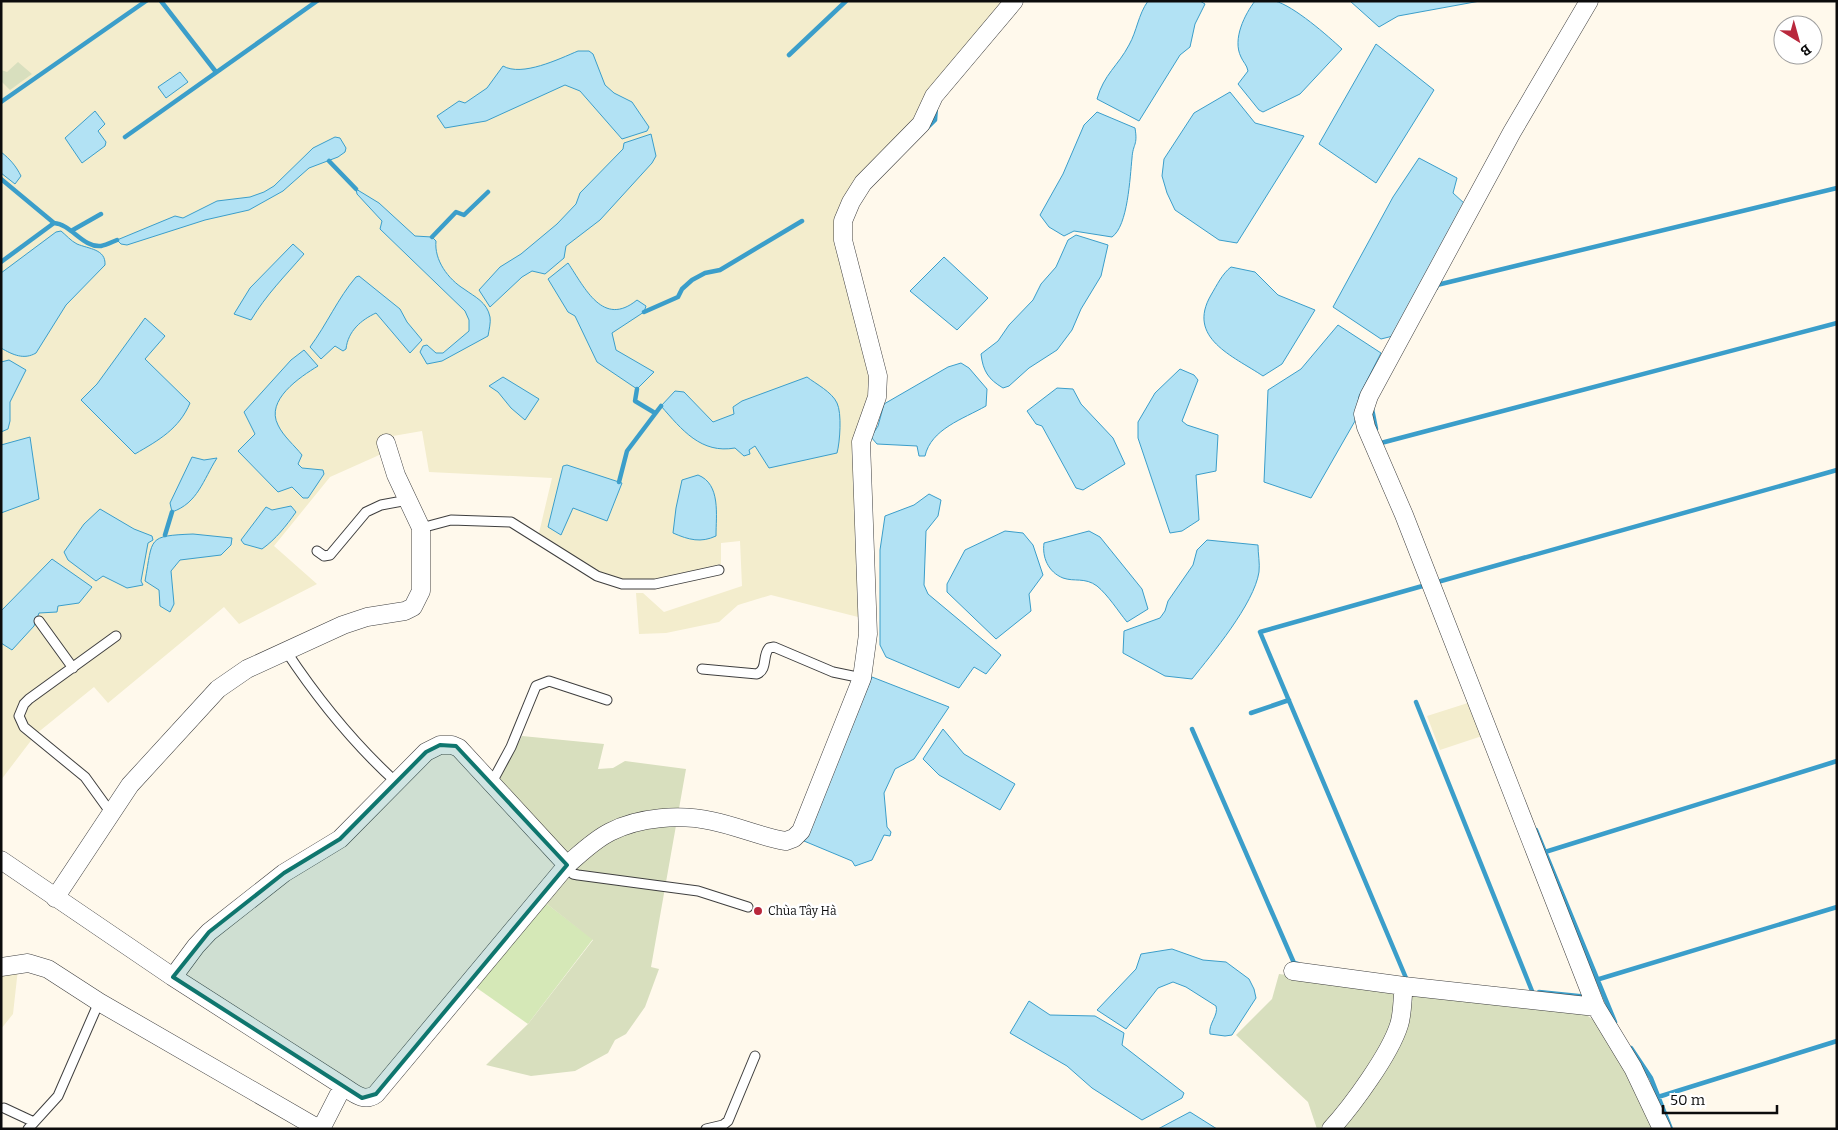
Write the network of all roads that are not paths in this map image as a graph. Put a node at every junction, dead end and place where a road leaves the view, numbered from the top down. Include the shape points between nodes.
1 (1014, 1) edge
2 (1589, 1) edge
3 (386, 443) dead end
4 (408, 500) junction
5 (421, 528) junction
6 (317, 551) dead end
7 (719, 570) dead end
8 (39, 621) dead end
9 (116, 636) dead end
10 (286, 651) junction
11 (73, 668) junction
12 (702, 669) dead end
13 (862, 678) junction
14 (607, 700) dead end
15 (397, 783) junction
16 (491, 784) junction
17 (111, 812) junction
18 (1, 860) edge
19 (567, 865) junction
20 (55, 898) junction
21 (748, 907) dead end
22 (1, 967) edge
23 (1293, 971) dead end
24 (173, 977) junction
25 (1404, 986) junction
26 (99, 1002) junction
27 (1596, 1007) junction
28 (754, 1056) dead end
29 (343, 1086) junction
30 (4, 1108) dead end
31 (31, 1126) edge
32 (320, 1129) edge
33 (706, 1129) edge
34 (1331, 1129) edge
35 (1662, 1129) edge

1 - 13 street via 934,96 921,124 863,183 844,221 843,240 878,376 878,388 861,442 868,634
2 - 27 street via 1507,140 1372,390 1364,414 1371,441 1404,515
3 - 4 street via 391,464
4 - 5 street
4 - 6 lane via 374,507 359,519 330,555 324,556
5 - 7 lane via 452,520 511,522 597,576 622,584 656,584
5 - 10 street via 421,591 413,606 405,611 356,620
8 - 11 lane
9 - 11 lane
10 - 15 lane via 318,699 360,748
10 - 17 street via 247,669 218,689 154,756
11 - 17 lane via 29,699 19,716 24,728 85,777
12 - 13 lane via 757,674 764,668 766,652 774,647 834,672
13 - 19 street via 801,831 794,838 776,840 710,820 648,820 610,832
14 - 16 lane via 549,682 536,686 511,747
15 - 16 street via 426,752 448,744 459,748
15 - 24 street via 340,839 284,873 209,932
16 - 19 street
17 - 20 street
18 - 20 street
19 - 21 lane via 578,876 698,891
19 - 29 street via 376,1094 362,1098
20 - 24 street
22 - 26 street via 38,965
23 - 25 street
24 - 29 street
25 - 27 street
25 - 34 street via 1400,1024 1395,1034 1372,1076
26 - 31 lane via 58,1096
26 - 32 street
27 - 35 street via 1633,1068
28 - 33 lane via 728,1121
29 - 32 street
30 - 31 lane

